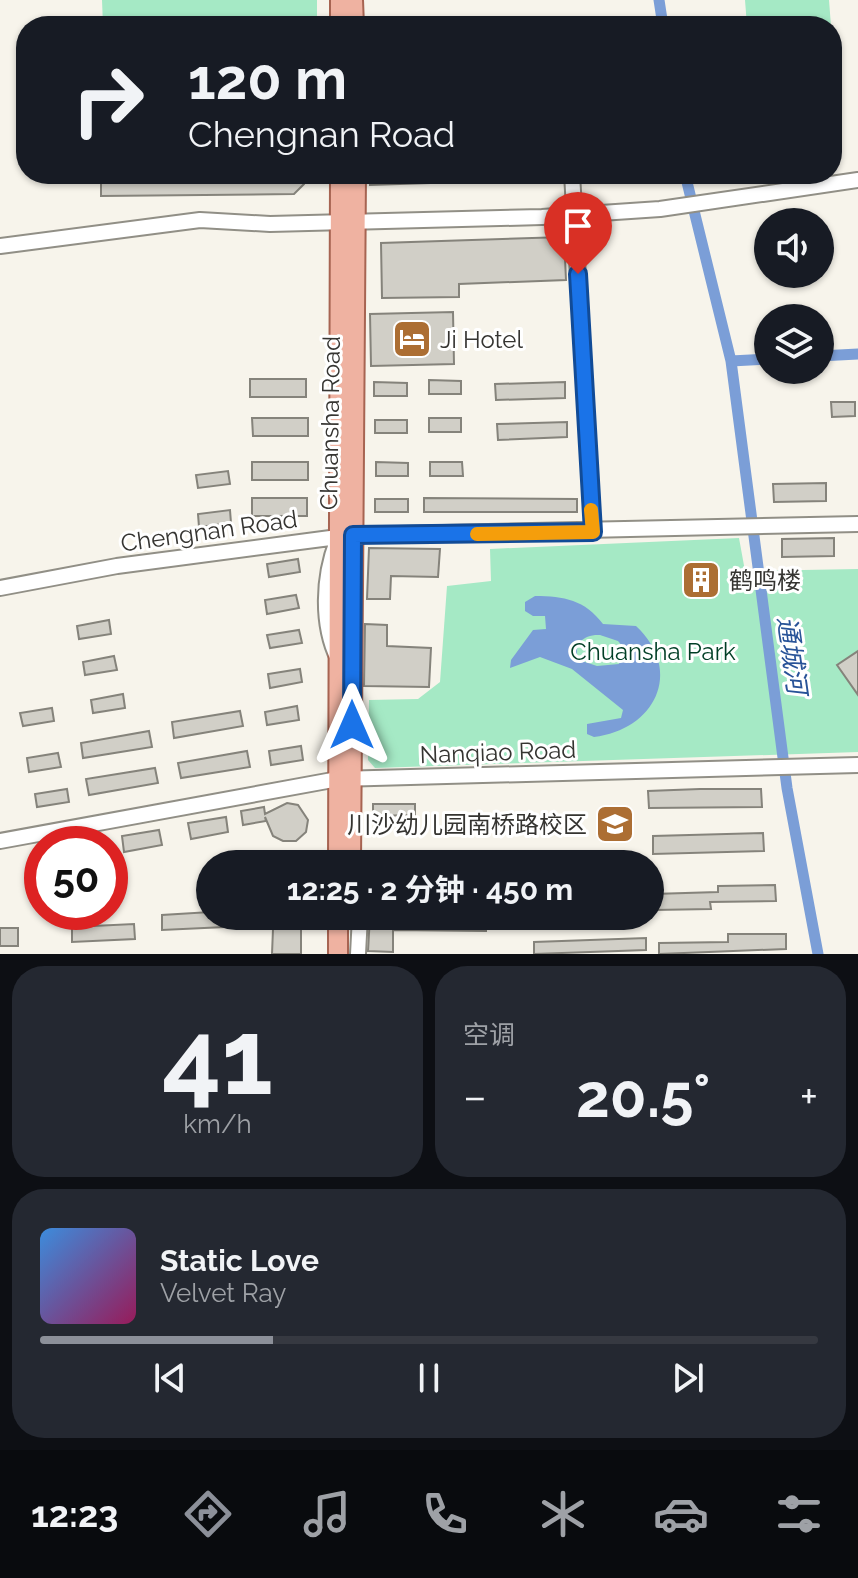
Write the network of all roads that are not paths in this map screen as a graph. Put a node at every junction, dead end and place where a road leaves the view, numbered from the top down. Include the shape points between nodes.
1 (342, 184) edge
2 (354, 184) edge
3 (573, 184) edge
4 (830, 184) edge
5 (575, 215) junction
6 (348, 220) junction
7 (0, 246) edge
8 (858, 524) edge
9 (593, 532) junction
10 (346, 536) junction
11 (0, 588) edge
12 (858, 765) edge
13 (344, 779) junction
14 (0, 841) edge
15 (339, 850) edge
16 (350, 850) edge
17 (338, 930) edge
18 (350, 930) edge
19 (359, 930) edge
20 (338, 954) edge
21 (350, 954) edge
22 (358, 954) edge

1 - 6 main road, Chuansha Road
2 - 6 main road, Chuansha Road
3 - 5 street
4 - 5 street
5 - 6 street
5 - 9 street
6 - 7 street via 159,223
6 - 10 main road, Chuansha Road
8 - 9 street, Chengnan Road
9 - 10 street, Chengnan Road
10 - 11 street, Chengnan Road via 117,566
10 - 13 main road, Chuansha Road
10 - 13 main road, Chuansha Road via 338,661
12 - 13 street, Nanqiao Road
13 - 14 street, Nanqiao Road
13 - 15 main road, Chuansha Road
13 - 16 main road, Chuansha Road
17 - 20 main road
18 - 21 main road
19 - 22 street

